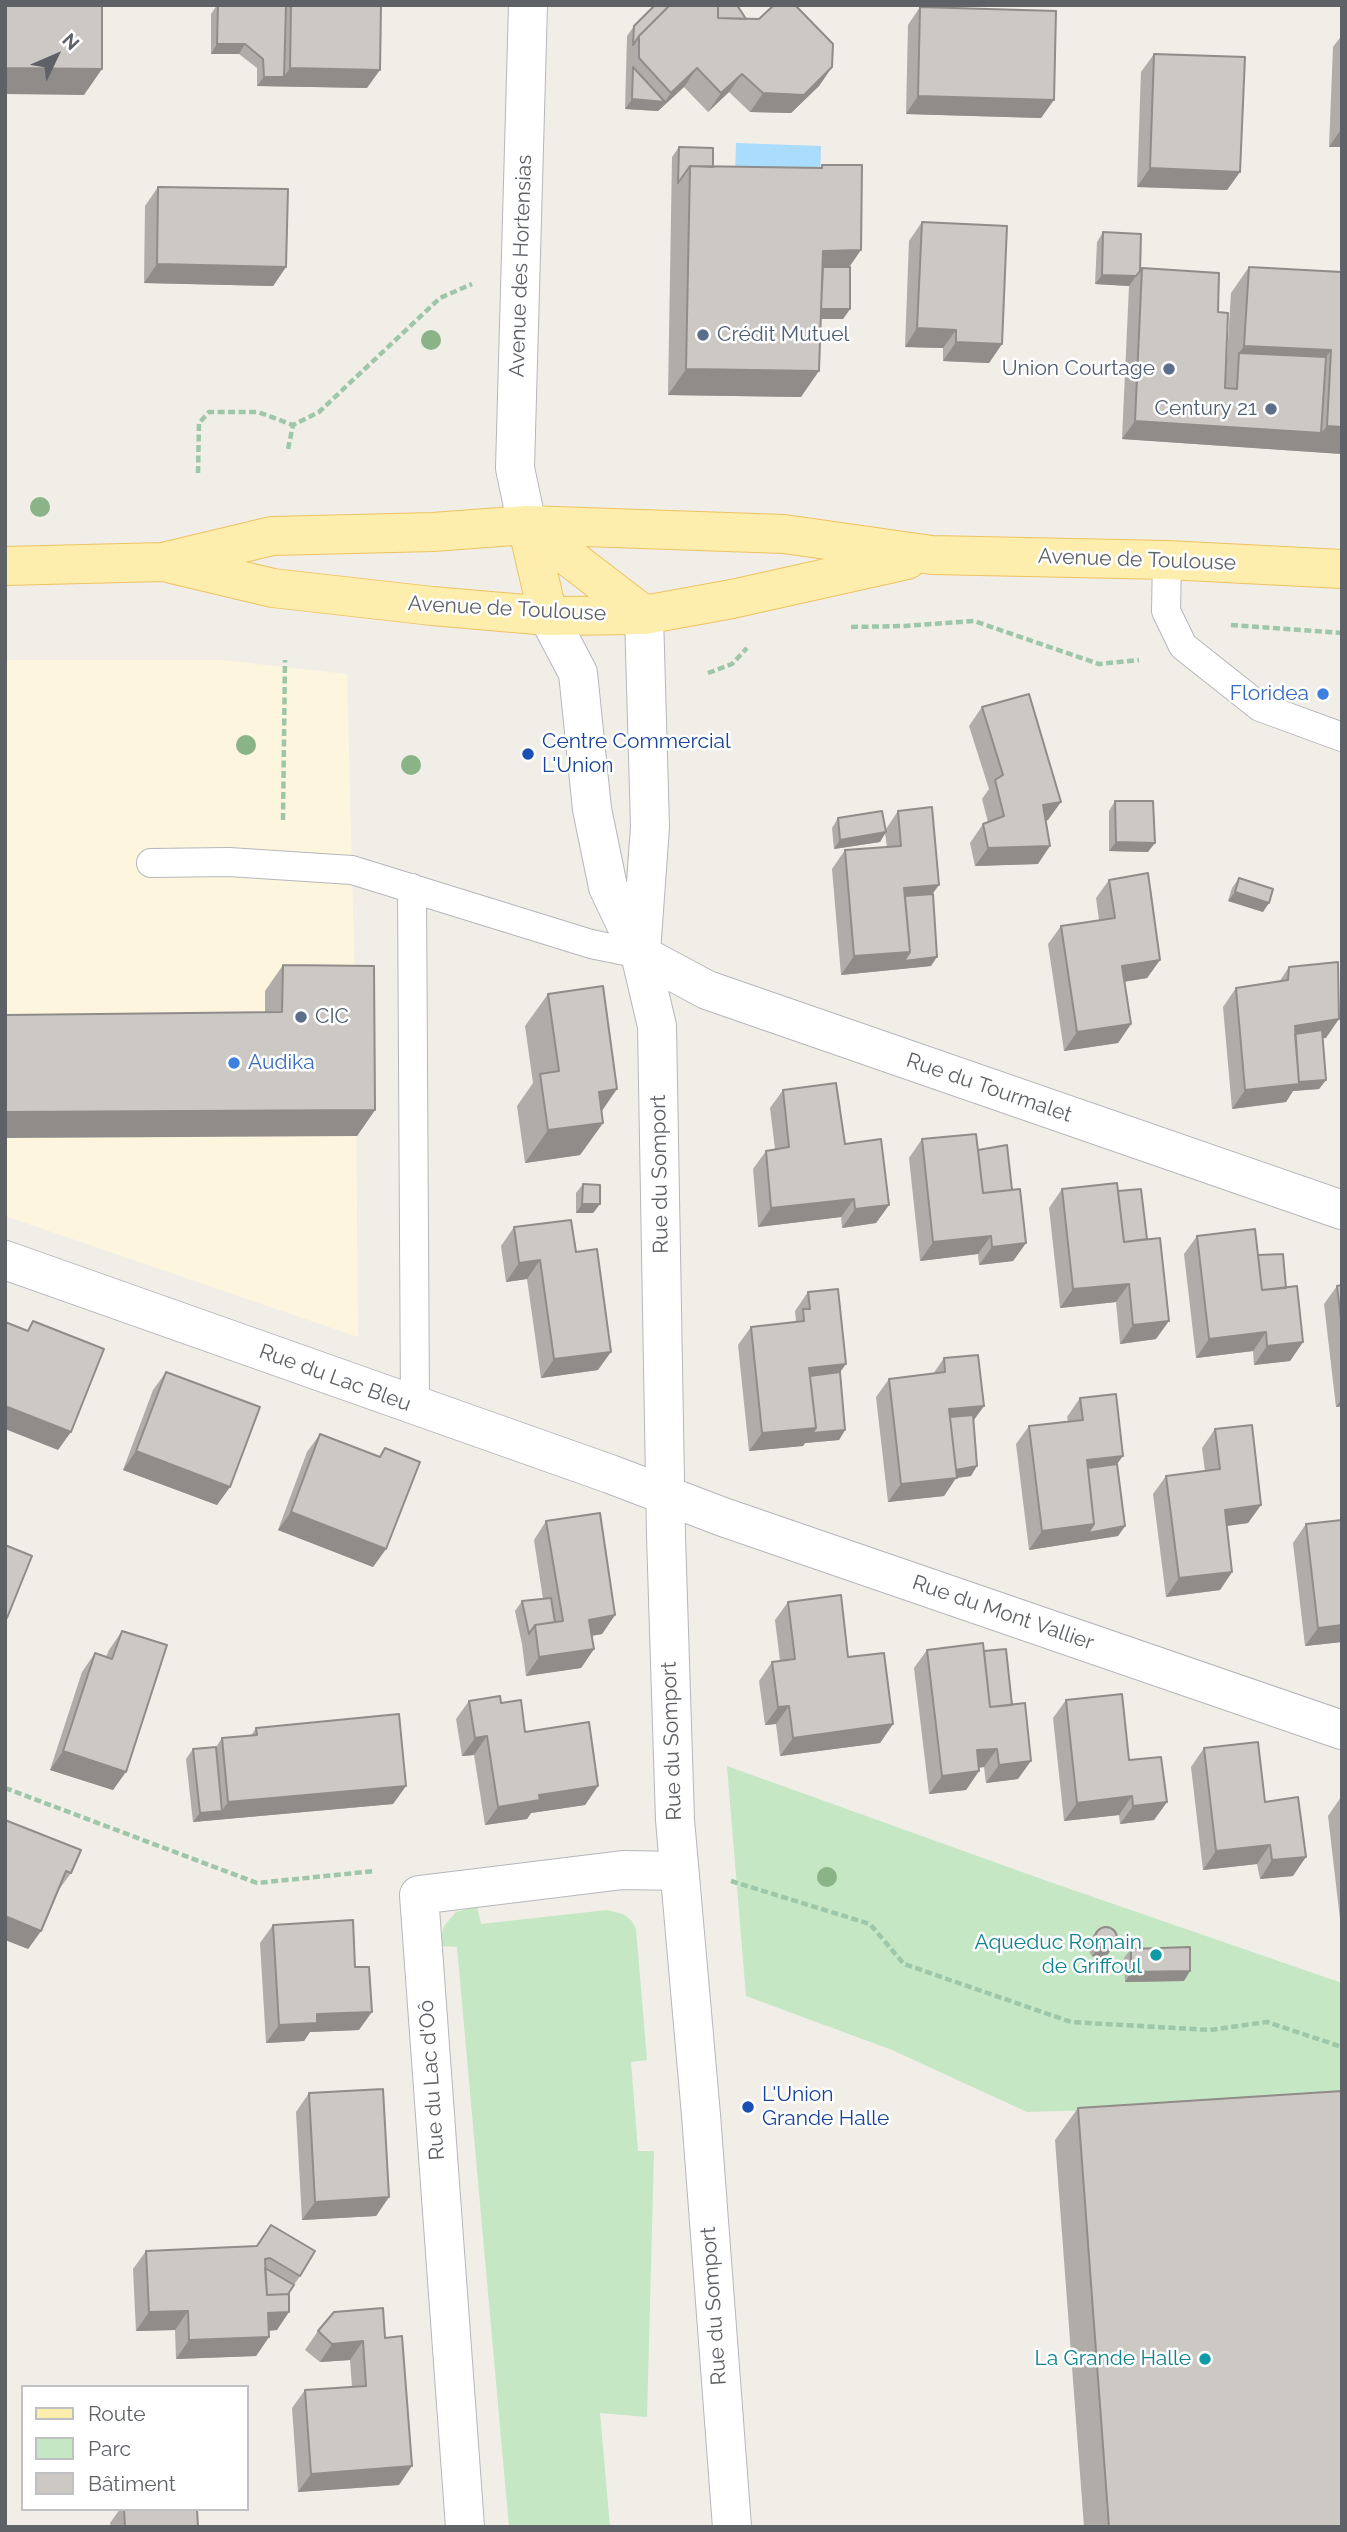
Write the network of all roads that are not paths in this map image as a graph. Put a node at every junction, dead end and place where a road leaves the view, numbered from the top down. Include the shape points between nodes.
1 (528, 5) edge
2 (527, 525) junction
3 (932, 555) junction
4 (1167, 560) junction
5 (163, 562) junction
6 (5, 566) edge
7 (1342, 569) edge
8 (644, 615) junction
9 (548, 616) junction
10 (1342, 737) edge
11 (150, 863) dead end
12 (412, 888) junction
13 (640, 954) junction
14 (1342, 1210) edge
15 (5, 1260) edge
16 (415, 1406) junction
17 (666, 1494) junction
18 (1342, 1730) edge
19 (679, 1871) junction
20 (465, 2527) edge
21 (732, 2527) edge

1 - 2 street, Avenue des Hortensias via 515,468
2 - 3 main road, Avenue de Toulouse via 784,534
2 - 5 main road, Avenue de Toulouse via 272,536
2 - 8 main road
2 - 9 main road
3 - 4 main road, Avenue de Toulouse
3 - 8 main road, Avenue de Toulouse
4 - 7 main road, Avenue de Toulouse
4 - 10 lane via 1166,611 1183,646 1261,707
5 - 6 main road, Avenue de Toulouse
5 - 9 main road, Avenue de Toulouse via 274,588
8 - 9 main road, Avenue de Toulouse
8 - 13 street, Rue du Somport via 650,827
9 - 13 street, Rue du Somport via 578,673 592,809 608,887
11 - 12 lane via 229,862 352,870
12 - 13 lane via 591,944
12 - 16 lane
13 - 14 street, Rue du Tourmalet via 707,990
13 - 17 street, Rue du Somport via 657,1026
15 - 16 street, Rue du Lac Bleu
16 - 17 street, Rue du Lac Bleu
17 - 18 street, Rue du Mont Vallier
17 - 19 street, Rue du Somport
19 - 20 street, Rue du Lac d'Oô via 623,1870 419,1895
19 - 21 street, Rue du Somport

